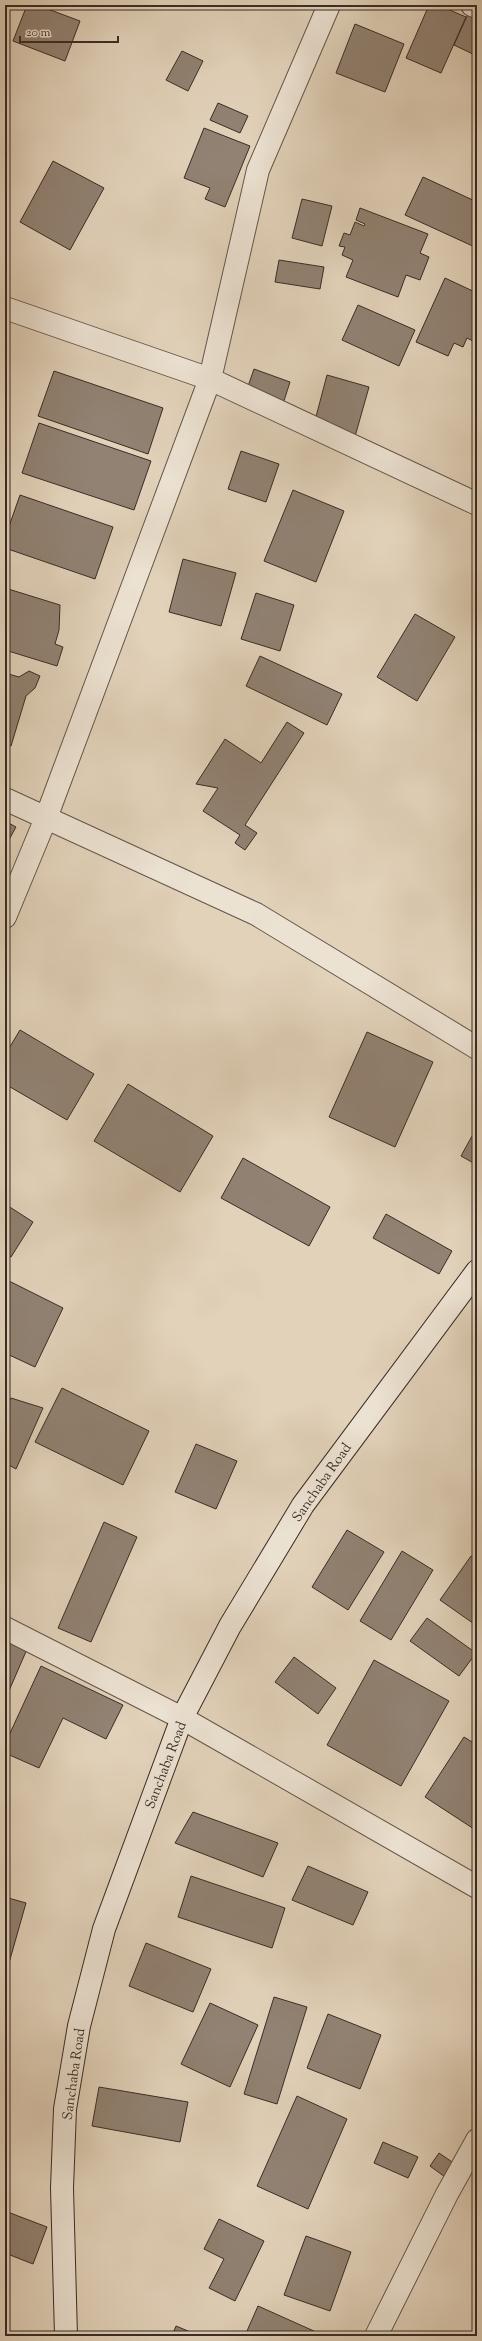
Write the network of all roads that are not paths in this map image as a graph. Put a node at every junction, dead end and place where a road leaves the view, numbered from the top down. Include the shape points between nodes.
1 (329, 5) edge
2 (472, 5) edge
3 (477, 7) edge
4 (5, 308) edge
5 (210, 379) junction
6 (477, 504) edge
7 (5, 798) edge
8 (46, 818) junction
9 (5, 917) edge
10 (477, 1048) edge
11 (477, 1271) edge
12 (5, 1628) edge
13 (182, 1718) junction
14 (477, 1887) edge
15 (477, 2140) edge
16 (66, 2336) edge
17 (376, 2336) edge

1 - 5 street via 258,170
2 - 3 street
4 - 5 street
5 - 6 street
5 - 8 street
7 - 8 street
8 - 9 street
8 - 10 street via 256,914
11 - 13 street, Sanchaba Road via 303,1505 230,1626
12 - 13 street
13 - 14 street
13 - 16 street, Sanchaba Road via 104,1929 79,2026 66,2109 62,2188
15 - 17 street

